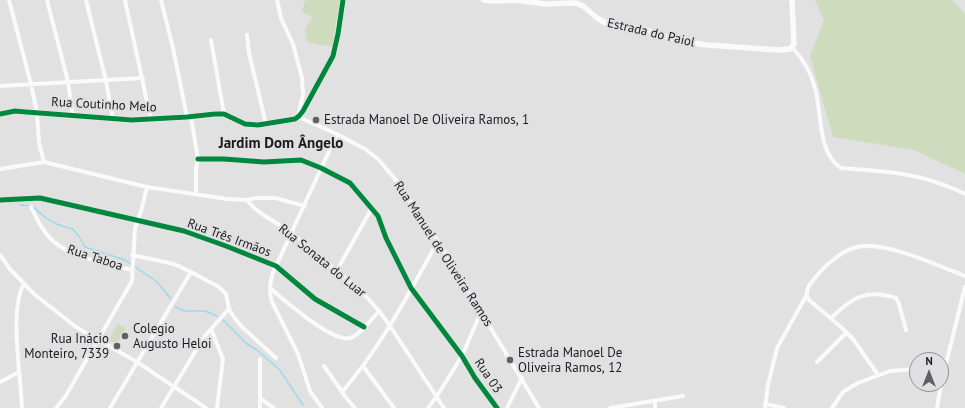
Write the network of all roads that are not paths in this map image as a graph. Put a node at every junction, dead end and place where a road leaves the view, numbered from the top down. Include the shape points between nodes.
1 (9, 0) edge
2 (47, 0) edge
3 (86, 0) edge
4 (125, 0) edge
5 (161, 0) edge
6 (277, 0) edge
7 (343, 0) edge
8 (484, 0) edge
9 (792, 0) edge
10 (247, 35) dead end
11 (211, 40) dead end
12 (793, 44) junction
13 (143, 78) junction
14 (106, 81) junction
15 (68, 82) junction
16 (31, 84) junction
17 (0, 86) edge
18 (0, 110) edge
19 (37, 113) junction
20 (0, 114) edge
21 (224, 114) junction
22 (73, 116) junction
23 (299, 116) junction
24 (189, 117) junction
25 (113, 119) junction
26 (151, 120) junction
27 (266, 124) junction
28 (337, 134) junction
29 (198, 159) junction
30 (44, 162) junction
31 (321, 168) junction
32 (0, 169) edge
33 (147, 187) junction
34 (196, 194) junction
35 (965, 194) edge
36 (0, 200) edge
37 (247, 200) junction
38 (304, 206) junction
39 (31, 207) dead end
40 (372, 208) junction
41 (138, 221) junction
42 (292, 233) junction
43 (438, 241) junction
44 (0, 256) edge
45 (132, 256) junction
46 (276, 266) junction
47 (132, 269) junction
48 (337, 270) junction
49 (191, 272) junction
50 (965, 276) edge
51 (24, 284) junction
52 (270, 288) junction
53 (411, 288) junction
54 (965, 289) edge
55 (806, 296) junction
56 (229, 309) junction
57 (379, 311) junction
58 (482, 312) junction
59 (831, 318) junction
60 (390, 326) junction
61 (364, 327) junction
62 (211, 329) junction
63 (906, 330) dead end
64 (846, 333) junction
65 (97, 340) junction
66 (948, 352) edge
67 (462, 356) junction
68 (276, 358) dead end
69 (260, 359) dead end
70 (137, 362) junction
71 (817, 362) dead end
72 (324, 366) dead end
73 (363, 366) junction
74 (909, 369) edge
75 (19, 372) junction
76 (878, 375) junction
77 (522, 378) junction
78 (0, 382) edge
79 (175, 386) junction
80 (342, 392) junction
81 (939, 392) edge
82 (437, 396) junction
83 (683, 396) dead end
84 (261, 399) junction
85 (655, 402) junction
86 (765, 406) edge
87 (22, 408) edge
88 (56, 408) edge
89 (110, 408) edge
90 (161, 408) edge
91 (206, 408) edge
92 (217, 408) edge
93 (260, 408) edge
94 (274, 408) edge
95 (322, 408) edge
96 (355, 408) edge
97 (394, 408) edge
98 (428, 408) edge
99 (444, 408) edge
100 (497, 408) edge
101 (507, 408) edge
102 (539, 408) edge
103 (610, 408) edge
104 (655, 408) edge
105 (784, 408) edge
106 (832, 408) edge
107 (937, 408) edge

1 - 16 street
2 - 15 street
3 - 14 street
4 - 13 street
5 - 24 street
6 - 23 street via 301,73 303,95
7 - 23 street via 333,56
8 - 12 street, Estrada do Paiol via 515,0 545,4 576,3 606,23 707,45 786,50
9 - 12 street
10 - 27 street via 250,60
11 - 21 street
12 - 35 street via 814,83 825,142 835,164 841,168 900,172 948,186
13 - 14 street
13 - 26 street
14 - 15 street
14 - 25 street
15 - 16 street
15 - 22 street
16 - 17 street
16 - 19 street
18 - 20 street
19 - 20 street, Rua Coutinho Melo via 15,111
19 - 22 street, Rua Coutinho Melo
19 - 30 street via 39,143
21 - 24 street, Rua Coutinho Melo
21 - 27 street, Rua Coutinho Melo via 245,124
22 - 25 street, Rua Coutinho Melo
23 - 27 street, Rua Coutinho Melo
23 - 28 street, Rua Manuel de Oliveira Ramos
24 - 26 street, Rua Coutinho Melo
24 - 29 street
25 - 26 street, Rua Coutinho Melo
28 - 31 street
28 - 43 street, Rua Manuel de Oliveira Ramos via 378,159 410,199
29 - 31 street, Rua 03 via 264,162 301,160
29 - 34 street
30 - 32 street
30 - 33 street
31 - 38 street
31 - 40 street, Rua 03 via 350,183
33 - 34 street
33 - 41 street
34 - 37 street
36 - 41 street, Rua Três Irmãos via 40,198
37 - 38 street via 275,198
37 - 42 street, Rua Sonata do Luar via 253,208
38 - 42 street
39 - 47 street, Rua Taboa via 50,238 62,247 92,259
40 - 48 street
40 - 53 street, Rua 03
41 - 45 street
41 - 46 street, Rua Três Irmãos via 184,232
42 - 46 street
42 - 48 street, Rua Sonata do Luar
43 - 53 street
43 - 58 street, Rua Manuel de Oliveira Ramos
44 - 51 street
45 - 47 street
45 - 49 street via 174,264
46 - 52 street
46 - 61 street, Rua Três Irmãos via 315,299
47 - 65 street via 132,281
48 - 57 street, Rua Sonata do Luar
49 - 56 street via 223,291
49 - 70 street
50 - 55 street via 899,250 856,247 848,250 821,271 808,286
51 - 65 street via 51,309
51 - 75 street via 20,290 17,309
52 - 61 street via 303,315 337,336 348,338
52 - 95 street via 272,302 298,354 310,391
53 - 60 street
53 - 67 street, Rua 03
54 - 66 street
55 - 59 street
55 - 86 street via 776,348
56 - 62 street
56 - 68 street via 242,327
57 - 60 street, Rua Sonata do Luar
57 - 61 street
58 - 67 street
58 - 77 street, Rua Manuel de Oliveira Ramos
59 - 63 street via 846,304 863,295 882,293 896,298
59 - 64 street
60 - 73 street
60 - 82 street, Rua Sonata do Luar
62 - 79 street
62 - 92 street via 223,359
64 - 71 street
64 - 76 street
65 - 70 street
65 - 88 street via 66,397
67 - 82 street
67 - 100 street, Rua 03
69 - 84 street
70 - 79 street
70 - 89 street
72 - 80 street
73 - 80 street
73 - 97 street
74 - 76 street
75 - 78 street
75 - 87 street
76 - 106 street via 848,389
77 - 101 street
77 - 102 street, Rua Manuel de Oliveira Ramos
79 - 90 street
79 - 91 street
80 - 96 street
81 - 107 street
82 - 98 street
82 - 99 street, Rua Sonata do Luar
83 - 85 street
84 - 93 street
84 - 94 street
85 - 103 street
85 - 104 street
86 - 105 street

